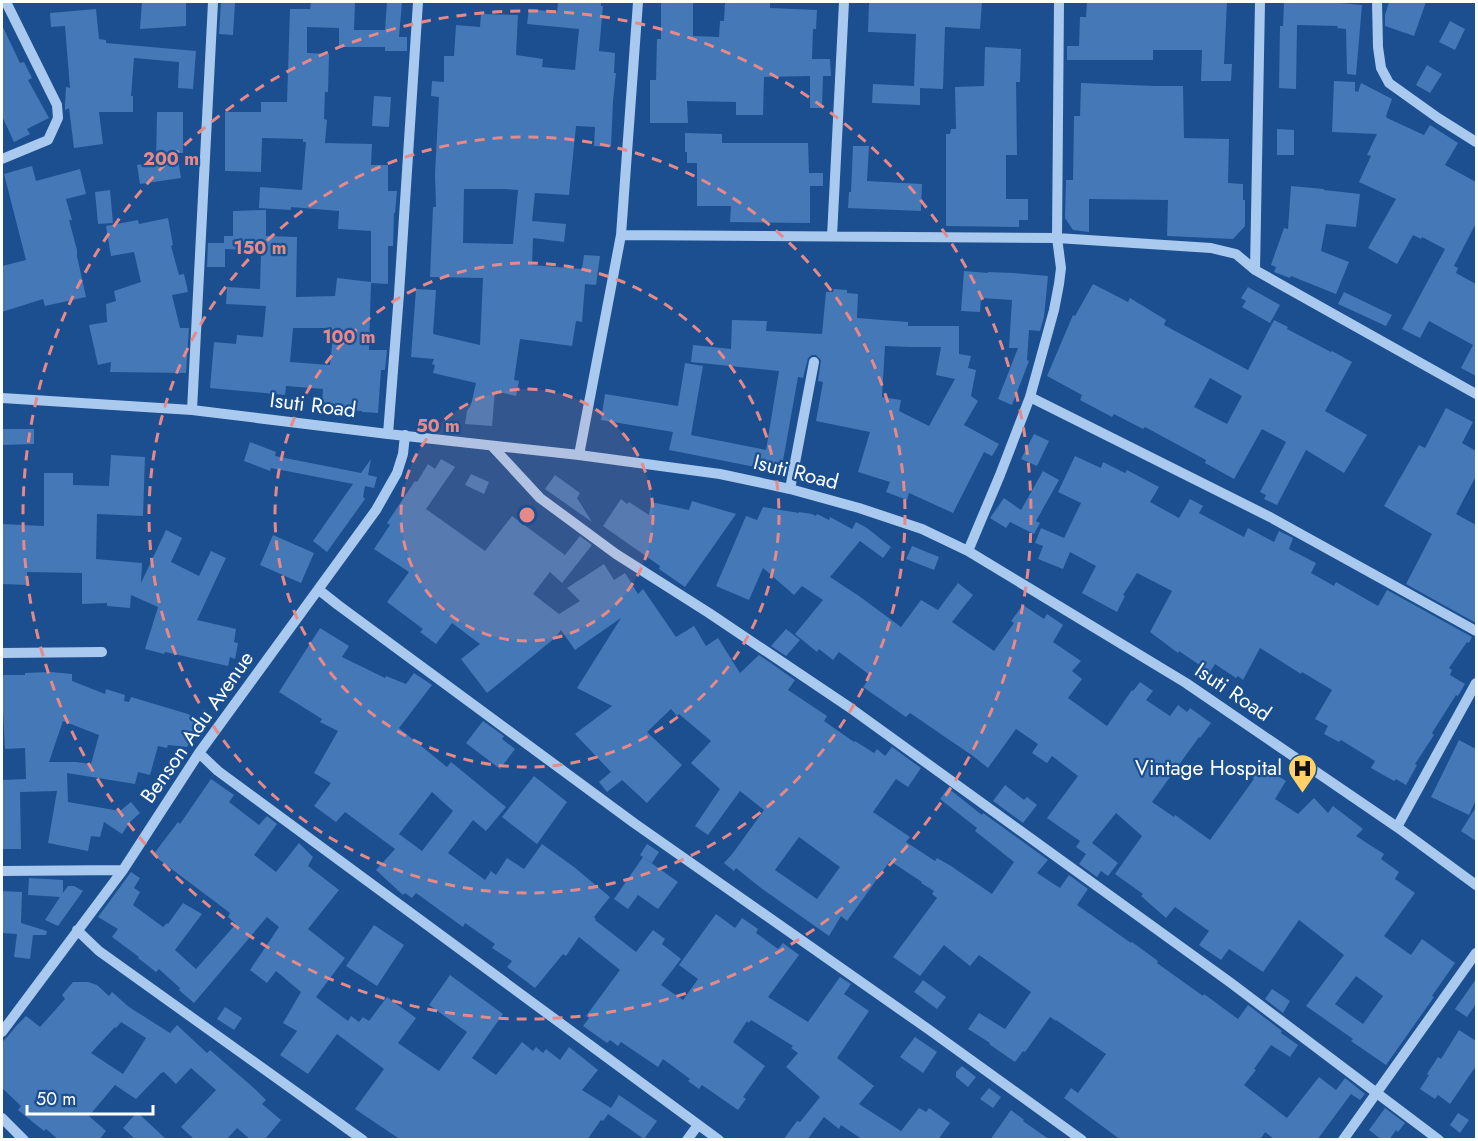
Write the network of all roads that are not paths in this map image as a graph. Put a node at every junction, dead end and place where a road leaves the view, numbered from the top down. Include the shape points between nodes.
1 (6, 2) edge
2 (213, 2) edge
3 (418, 2) edge
4 (638, 2) edge
5 (844, 2) edge
6 (1059, 2) edge
7 (1260, 2) edge
8 (1377, 2) edge
9 (1476, 142) edge
10 (2, 159) edge
11 (621, 235) junction
12 (832, 236) junction
13 (1057, 238) junction
14 (1255, 270) junction
15 (814, 362) dead end
16 (1476, 394) edge
17 (1030, 397) junction
18 (2, 398) edge
19 (192, 410) junction
20 (388, 434) junction
21 (405, 435) junction
22 (492, 446) junction
23 (579, 455) junction
24 (790, 489) junction
25 (968, 551) junction
26 (319, 590) junction
27 (1476, 631) edge
28 (102, 652) dead end
29 (2, 653) edge
30 (1476, 683) edge
31 (199, 753) junction
32 (1396, 827) junction
33 (123, 870) junction
34 (2, 871) edge
35 (1476, 885) edge
36 (77, 930) junction
37 (1476, 953) edge
38 (2, 1032) edge
39 (1376, 1092) junction
40 (2, 1118) edge
41 (698, 1125) junction
42 (24, 1140) edge
43 (363, 1140) edge
44 (687, 1140) edge
45 (719, 1140) edge
46 (1082, 1140) edge
47 (1343, 1140) edge
48 (1439, 1140) edge

1 - 10 street via 57,105 58,118 48,140
2 - 19 street
3 - 20 street
4 - 11 street
5 - 12 street
6 - 13 street
7 - 14 street
8 - 9 street via 1381,68 1389,83
11 - 12 street
11 - 23 street
12 - 13 street
13 - 14 street via 1211,248 1236,254
13 - 17 street via 1059,284
14 - 16 street
15 - 24 street
17 - 25 street
17 - 27 street via 1270,516
18 - 19 street, Isuti Road
19 - 20 street, Isuti Road
20 - 21 street, Isuti Road
21 - 22 street, Isuti Road
21 - 26 street, Benson Adu Avenue via 403,454 392,483
22 - 23 street, Isuti Road
22 - 39 street via 540,498 616,554 849,707
23 - 24 street, Isuti Road via 720,474
24 - 25 street, Isuti Road via 922,529
25 - 32 street, Isuti Road via 1186,683
26 - 31 street, Benson Adu Avenue
26 - 46 street via 634,823
28 - 29 street
30 - 32 street
31 - 33 street, Benson Adu Avenue
31 - 41 street via 218,771
32 - 35 street, Isuti Road
33 - 34 street
33 - 36 street, Benson Adu Avenue
36 - 38 street, Benson Adu Avenue
36 - 43 street via 99,951
37 - 39 street
39 - 47 street
39 - 48 street
40 - 42 street
41 - 44 street
41 - 45 street

